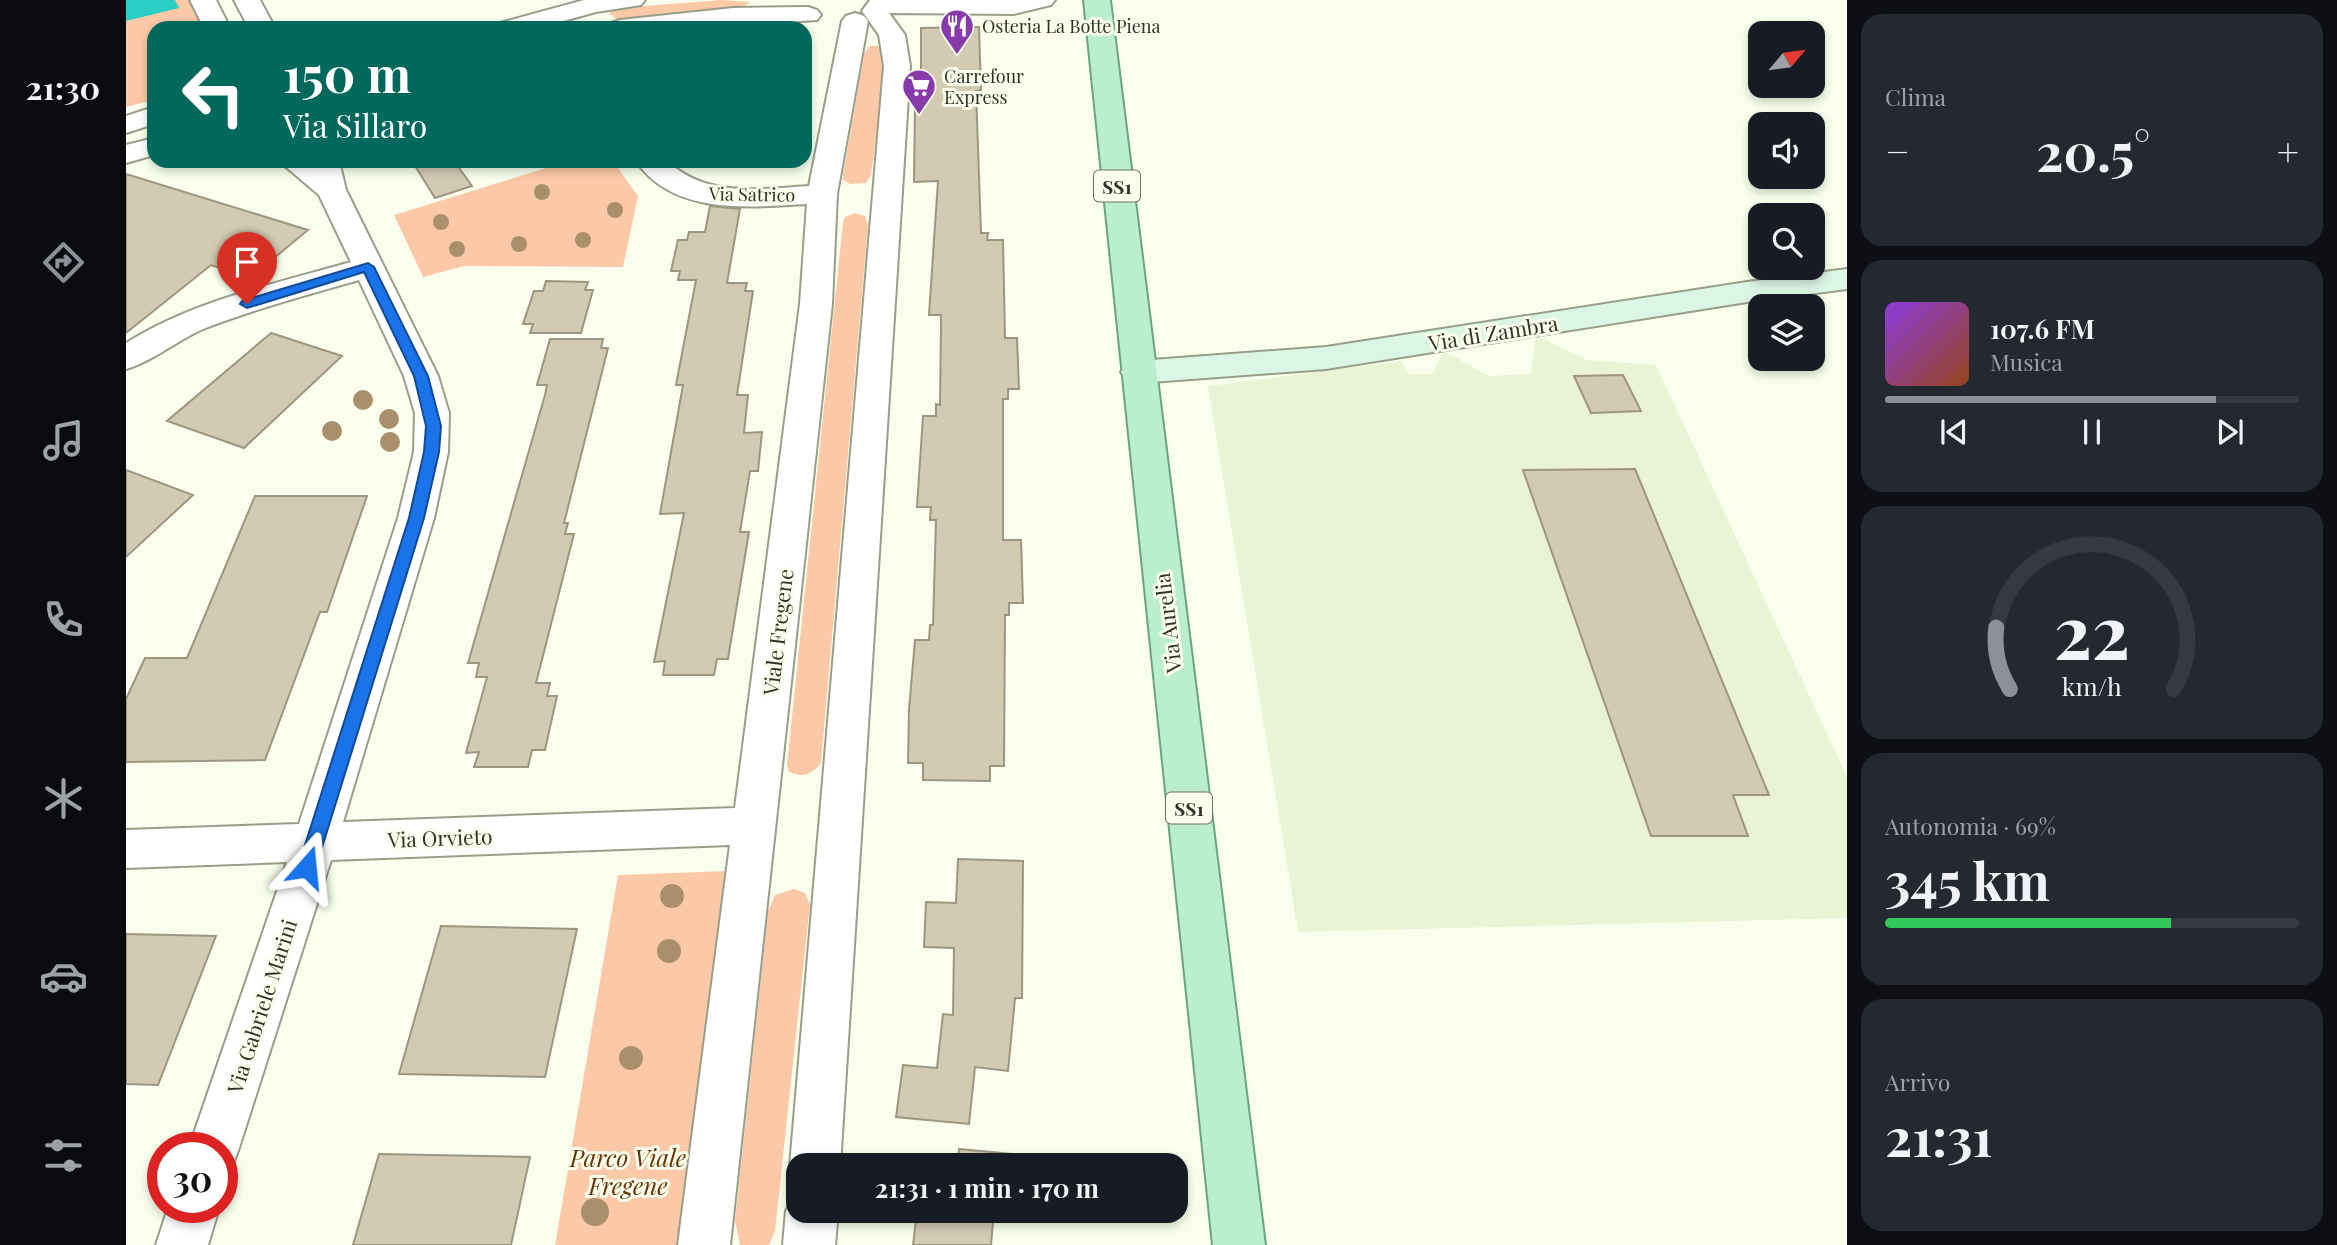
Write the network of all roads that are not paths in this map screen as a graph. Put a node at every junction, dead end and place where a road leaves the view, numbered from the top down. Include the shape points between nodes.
1 (203, 0) edge
2 (247, 0) edge
3 (513, 0) edge
4 (632, 0) edge
5 (1042, 0) edge
6 (1097, 0) edge
7 (805, 7) edge
8 (872, 9) edge
9 (213, 21) edge
10 (258, 21) edge
11 (524, 21) edge
12 (543, 21) edge
13 (686, 21) edge
14 (147, 118) edge
15 (126, 125) edge
16 (147, 148) edge
17 (126, 154) edge
18 (309, 168) edge
19 (658, 168) edge
20 (328, 176) edge
21 (822, 194) junction
22 (368, 267) junction
23 (1847, 279) edge
24 (126, 358) edge
25 (1138, 372) junction
26 (754, 826) junction
27 (315, 842) junction
28 (126, 849) edge
29 (219, 1132) edge
30 (816, 1153) edge
31 (189, 1223) edge
32 (811, 1223) edge
33 (181, 1245) edge
34 (704, 1245) edge
35 (809, 1245) edge
36 (1239, 1245) edge

1 - 9 street
2 - 10 street
3 - 11 street
4 - 12 street via 594,5
5 - 8 street via 1014,6
6 - 25 main road, Via Aurelia / SS1
7 - 8 street via 829,22
7 - 13 street
8 - 21 street, Viale Fregene
8 - 30 street via 892,35 897,66
14 - 15 street
16 - 17 street
18 - 20 street, Via Gabriele Marini
19 - 21 street, Via Satrico via 677,185 712,196
20 - 22 street, Via Gabriele Marini
21 - 26 street, Viale Fregene via 817,304
22 - 24 street via 203,318
22 - 27 street, Via Gabriele Marini via 421,376 432,413 433,437 416,518
23 - 25 street, Via di Zambra via 1326,358
25 - 36 main road, Via Aurelia / SS1
26 - 27 street, Via Orvieto
26 - 34 street, Viale Fregene
27 - 28 street, Via Orvieto
27 - 29 street, Via Gabriele Marini
31 - 33 street
32 - 35 street

